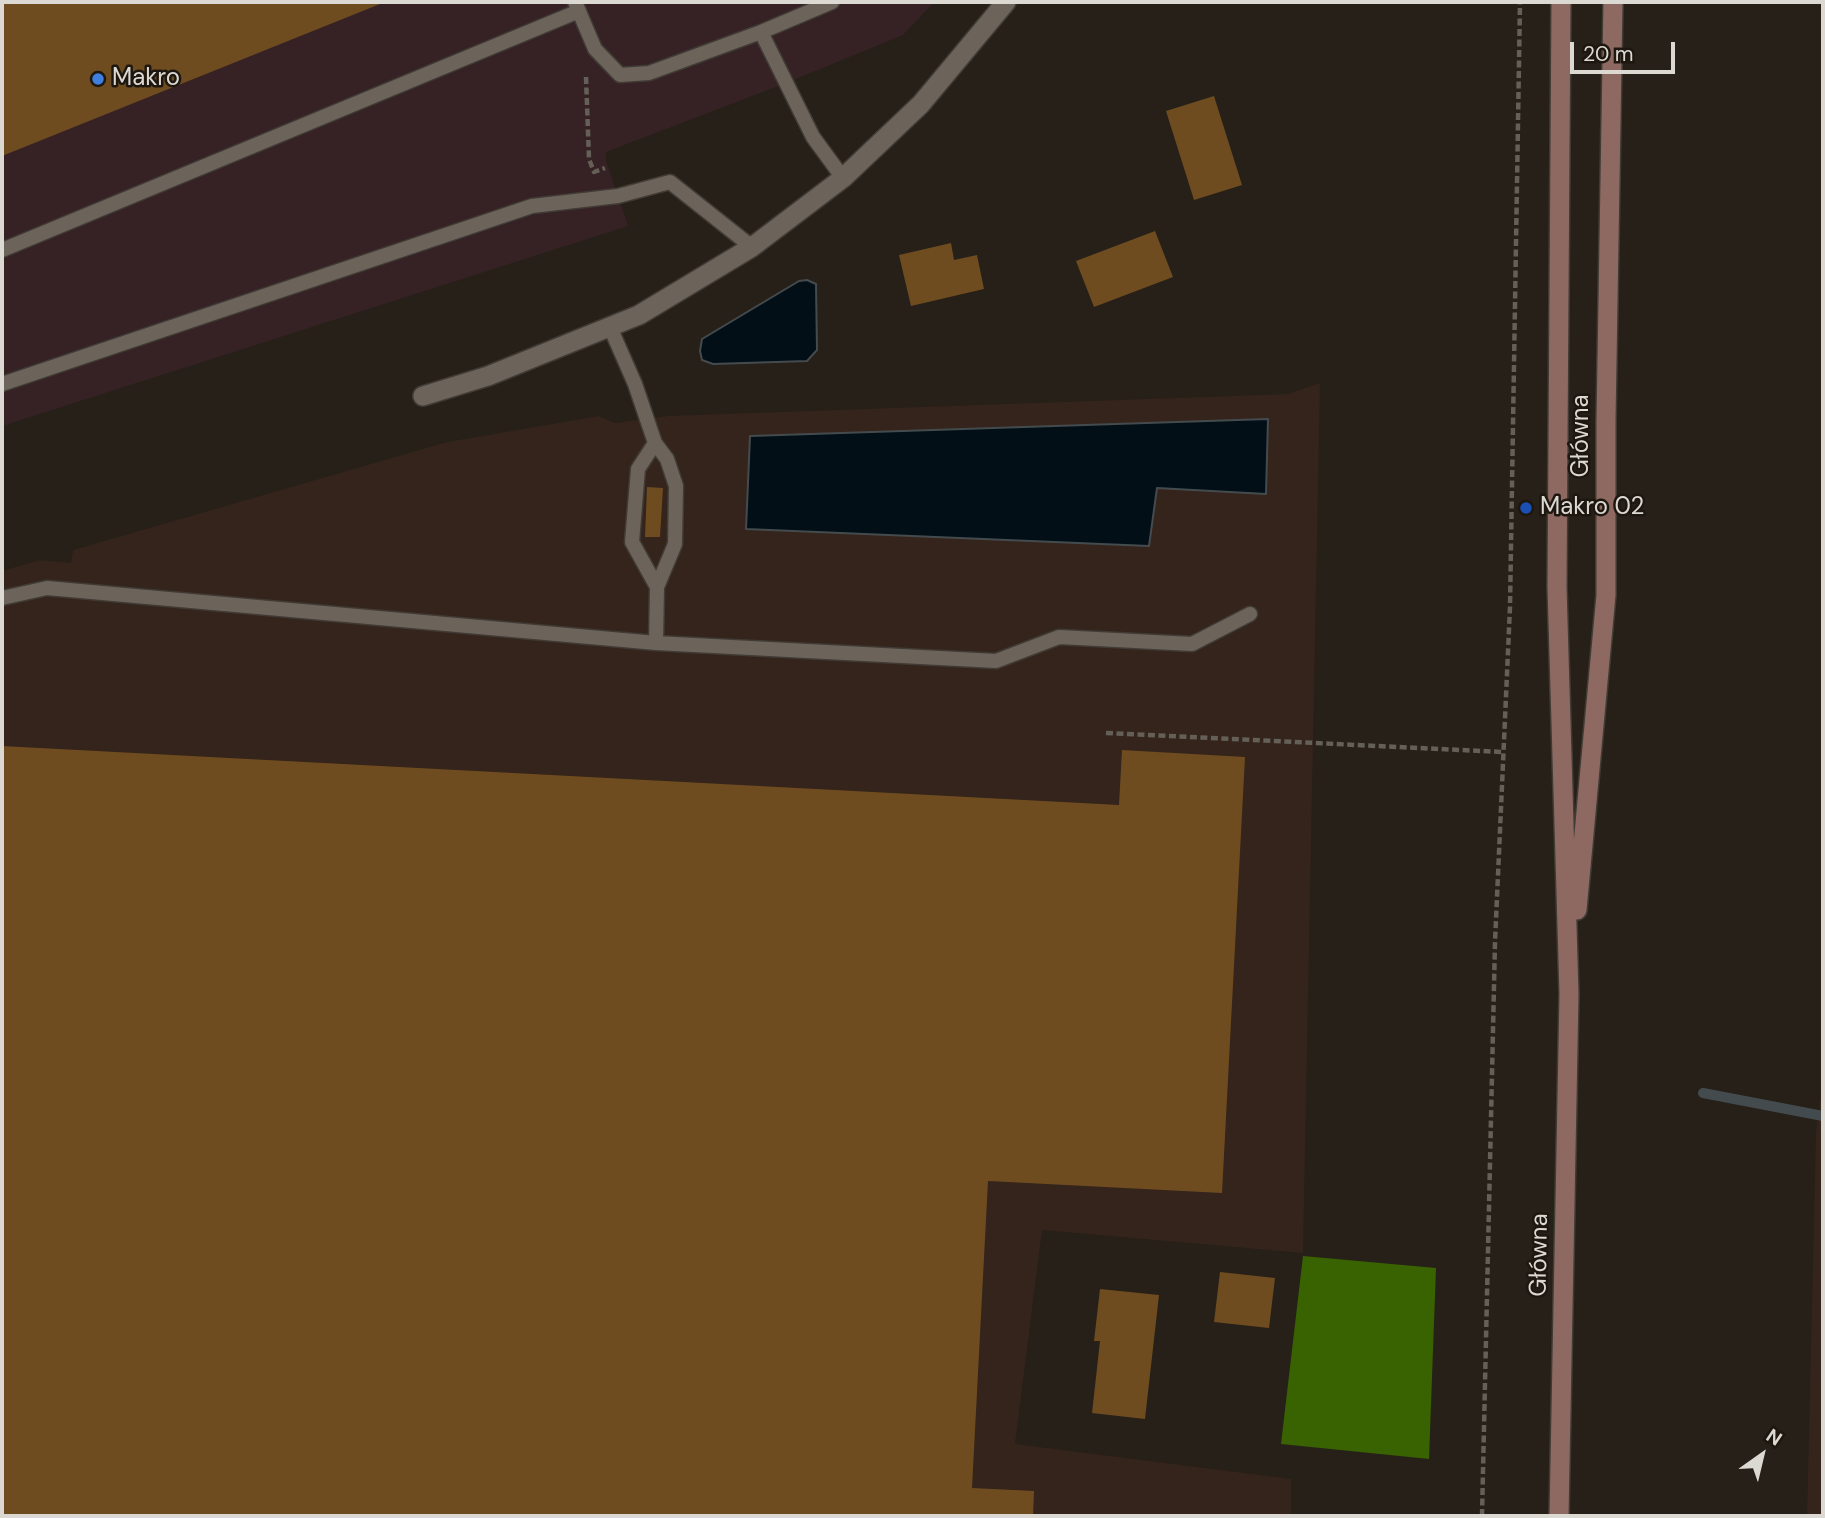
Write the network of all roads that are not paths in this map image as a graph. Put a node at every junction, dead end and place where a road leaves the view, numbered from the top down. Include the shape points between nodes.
1 (832, 2) edge
2 (1006, 2) edge
3 (1561, 2) edge
4 (1613, 2) edge
5 (577, 6) edge
6 (761, 32) junction
7 (843, 178) junction
8 (752, 247) junction
9 (2, 250) edge
10 (610, 327) junction
11 (2, 384) edge
12 (423, 396) dead end
13 (655, 443) junction
14 (657, 587) junction
15 (2, 598) edge
16 (1250, 614) dead end
17 (656, 643) junction
18 (1570, 994) junction
19 (1559, 1516) edge

1 - 6 lane
2 - 7 street via 921,104
3 - 18 main road, Główna via 1557,587
4 - 18 main road, Główna via 1606,595
5 - 6 lane via 595,49 620,75 649,73
5 - 9 lane
6 - 7 lane via 813,137
7 - 8 street
8 - 10 street via 639,315
8 - 11 lane via 670,181 618,195 533,206
10 - 12 street via 488,376
10 - 13 lane
13 - 14 lane via 676,486 675,544
13 - 14 lane via 638,469 632,542
14 - 17 lane
15 - 17 lane via 47,588
16 - 17 lane via 1192,644 1059,637 996,662
18 - 19 main road, Główna

